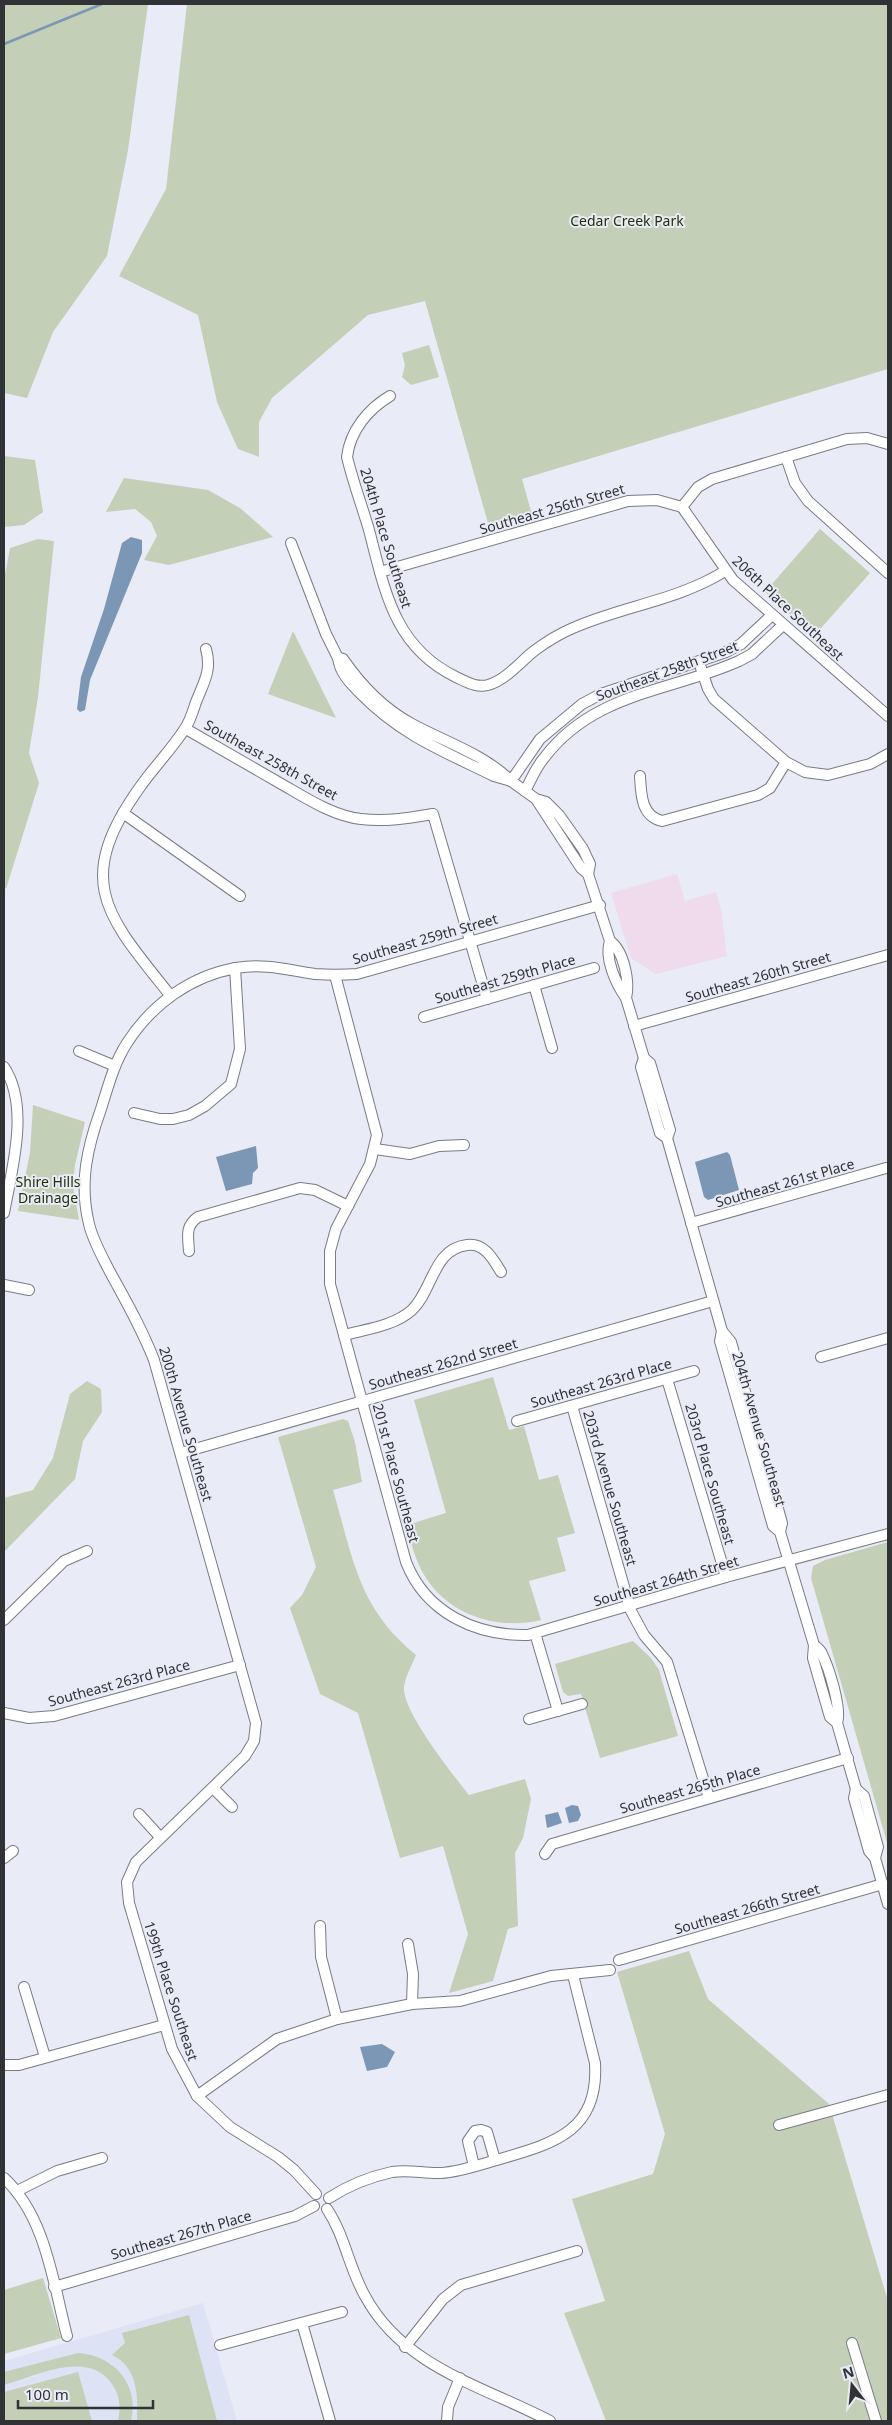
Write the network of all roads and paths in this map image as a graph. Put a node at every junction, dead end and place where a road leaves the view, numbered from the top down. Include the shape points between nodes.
1 (390, 396) dead end
2 (888, 444) edge
3 (786, 457) junction
4 (682, 508) junction
5 (291, 543) dead end
6 (725, 571) junction
7 (380, 572) junction
8 (888, 573) edge
9 (772, 615) junction
10 (783, 625) junction
11 (206, 648) dead end
12 (699, 662) junction
13 (702, 674) junction
14 (888, 716) edge
15 (186, 729) junction
16 (888, 754) edge
17 (786, 762) junction
18 (640, 776) dead end
19 (511, 781) junction
20 (525, 791) junction
21 (123, 814) junction
22 (240, 896) dead end
23 (600, 904) junction
24 (471, 941) junction
25 (888, 955) edge
26 (235, 968) junction
27 (594, 968) dead end
28 (335, 975) junction
29 (534, 986) junction
30 (170, 995) junction
31 (488, 999) junction
32 (424, 1017) dead end
33 (634, 1026) junction
34 (552, 1048) dead end
35 (79, 1051) dead end
36 (115, 1066) junction
37 (4, 1067) edge
38 (134, 1113) dead end
39 (464, 1145) dead end
40 (375, 1149) junction
41 (8, 1166) edge
42 (886, 1168) dead end
43 (348, 1206) junction
44 (4, 1213) edge
45 (691, 1223) junction
46 (189, 1251) dead end
47 (501, 1272) dead end
48 (4, 1285) edge
49 (29, 1290) dead end
50 (713, 1301) junction
51 (344, 1336) junction
52 (888, 1338) edge
53 (821, 1357) dead end
54 (694, 1371) dead end
55 (667, 1378) junction
56 (362, 1402) junction
57 (572, 1406) junction
58 (517, 1421) dead end
59 (181, 1453) junction
60 (888, 1534) edge
61 (87, 1551) dead end
62 (789, 1560) junction
63 (726, 1577) junction
64 (629, 1606) junction
65 (452, 1617) joint
66 (4, 1620) edge
67 (535, 1633) junction
68 (240, 1665) junction
69 (582, 1704) dead end
70 (558, 1711) junction
71 (4, 1713) edge
72 (529, 1719) dead end
73 (254, 1741) joint
74 (848, 1758) junction
75 (213, 1788) junction
76 (709, 1798) junction
77 (232, 1807) dead end
78 (139, 1814) dead end
79 (160, 1837) junction
80 (13, 1851) dead end
81 (545, 1854) dead end
82 (4, 1858) edge
83 (883, 1884) junction
84 (888, 1904) edge
85 (320, 1926) dead end
86 (408, 1944) dead end
87 (619, 1960) dead end
88 (610, 1970) dead end
89 (573, 1975) junction
90 (24, 1987) dead end
91 (412, 2004) junction
92 (337, 2019) junction
93 (164, 2025) junction
94 (45, 2057) junction
95 (4, 2065) edge
96 (888, 2095) edge
97 (197, 2096) junction
98 (779, 2125) dead end
99 (102, 2158) dead end
100 (495, 2160) junction
101 (474, 2166) junction
102 (4, 2178) edge
103 (17, 2191) junction
104 (316, 2194) junction
105 (329, 2198) junction
106 (314, 2206) junction
107 (327, 2209) junction
108 (577, 2251) dead end
109 (54, 2286) junction
110 (342, 2312) dead end
111 (302, 2323) junction
112 (67, 2336) dead end
113 (852, 2343) dead end
114 (220, 2345) dead end
115 (405, 2347) junction
116 (460, 2378) junction
117 (330, 2421) edge
118 (447, 2421) edge
119 (550, 2421) edge
120 (876, 2421) edge

1 - 7 street, 204th Place Southeast via 370,408 349,444 347,457
2 - 3 street via 867,438 847,438
3 - 4 street via 705,482
3 - 8 street via 795,483 808,501
4 - 6 street, 206th Place Southeast via 695,522
4 - 7 street, Southeast 256th Street via 657,500 628,501
5 - 19 street, 204th Avenue Southeast via 340,668 350,683 398,726 485,772
6 - 7 street, 204th Place Southeast via 693,589 571,629 534,651 500,680 487,685 471,684 446,672 420,653 391,609
6 - 9 street, 206th Place Southeast
9 - 10 street, 206th Place Southeast
9 - 12 street, Southeast 258th Street via 742,644
10 - 13 street, Southeast 258th Street via 752,654
10 - 14 street, 206th Place Southeast
11 - 15 street via 210,668
12 - 13 street
12 - 19 street, Southeast 258th Street via 621,686 582,704 540,739
13 - 17 street via 714,698
13 - 20 street, Southeast 258th Street via 617,702 586,718 543,758
15 - 21 street
15 - 24 street, Southeast 258th Street via 341,814 381,820 433,814
16 - 17 street via 870,764 828,775 805,772
17 - 18 street via 770,788 758,795 662,821 647,812
19 - 20 street, 204th Avenue Southeast
20 - 23 street, 204th Avenue Southeast via 536,799 588,874
21 - 22 street
21 - 30 street via 112,833 104,861 103,885 108,905 125,939
23 - 24 street, Southeast 259th Street
23 - 33 street, 204th Avenue Southeast via 610,941 607,950
24 - 28 street, Southeast 259th Street via 376,970
24 - 31 street
25 - 33 street, Southeast 260th Street
26 - 28 street, Southeast 259th Street via 262,966
26 - 30 street, Southeast 259th Street via 201,978
26 - 38 street via 240,1050 231,1084 189,1115 160,1119
27 - 29 street, Southeast 259th Place
28 - 40 street via 375,1120 378,1135
29 - 31 street, Southeast 259th Place
29 - 34 street
30 - 36 street, 200th Avenue Southeast via 149,1014
31 - 32 street, Southeast 259th Place
33 - 45 street, 204th Avenue Southeast via 644,1058 650,1062 670,1130 667,1138
35 - 36 street
36 - 59 street, 200th Avenue Southeast via 84,1165 89,1224 94,1242 148,1344
37 - 41 street via 15,1087 18,1113
39 - 40 street via 439,1146 410,1154
40 - 43 street, 201st Place Southeast
41 - 44 street
42 - 45 street, Southeast 261st Place
43 - 46 street via 315,1190 294,1189 198,1217 190,1223 188,1230
43 - 51 street, 201st Place Southeast via 336,1228 329,1267 330,1284
45 - 50 street, 204th Avenue Southeast
47 - 51 street via 484,1249 471,1245 453,1249 440,1261 413,1309 390,1323
48 - 49 street
50 - 56 street, Southeast 262nd Street
50 - 62 street, 204th Avenue Southeast via 722,1331 731,1342 782,1523 780,1532
51 - 56 street, 201st Place Southeast
52 - 53 street
54 - 55 street, Southeast 263rd Place
55 - 57 street, Southeast 263rd Place
55 - 63 street, 203rd Place Southeast
56 - 59 street, Southeast 262nd Street
56 - 65 street, 201st Place Southeast via 410,1570 425,1594
57 - 58 street, Southeast 263rd Place
57 - 64 street, 203rd Avenue Southeast
59 - 68 street, 200th Avenue Southeast
60 - 62 street, Southeast 264th Street
61 - 66 street via 64,1561
62 - 63 street, Southeast 264th Street
62 - 74 street, 204th Avenue Southeast via 814,1645 822,1652 840,1714 837,1723
63 - 64 street, Southeast 264th Street
64 - 67 street, Southeast 264th Street
64 - 76 street, 203rd Avenue Southeast via 635,1622 670,1668
65 - 67 street, Southeast 264th Street via 489,1632
67 - 70 street
68 - 71 street, Southeast 263rd Place via 54,1716 29,1718
68 - 73 street, 200th Avenue Southeast via 256,1723
69 - 70 street
70 - 72 street
73 - 75 street, 199th Place Southeast
74 - 76 street, Southeast 265th Place
74 - 83 street, 204th Avenue Southeast via 856,1788 864,1796 878,1847 876,1858
75 - 77 street
75 - 79 street, 199th Place Southeast
76 - 81 street, Southeast 265th Place via 552,1844
78 - 79 street
79 - 93 street, 199th Place Southeast via 136,1862 128,1876 127,1890
80 - 82 street
83 - 84 street, 204th Avenue Southeast
83 - 87 street, Southeast 266th Street
85 - 92 street via 321,1957
86 - 91 street via 413,1974
88 - 89 street
89 - 91 street via 551,1976 460,2001
89 - 100 street via 595,2063 596,2078 589,2108 562,2137 546,2146
90 - 94 street
91 - 92 street
92 - 97 street via 276,2039
93 - 94 street
93 - 97 street, 199th Place Southeast via 177,2062
94 - 95 street via 19,2065
96 - 98 street
97 - 104 street, 199th Place Southeast via 230,2127 294,2170
99 - 103 street via 57,2170
100 - 101 street
100 - 101 street via 487,2132 475,2131 468,2141
101 - 105 street via 441,2173 392,2172 358,2182
102 - 103 street
103 - 109 street via 38,2225
104 - 105 street via 323,2193
104 - 106 street
105 - 107 street
106 - 107 street via 320,2210
106 - 109 street, Southeast 267th Place via 295,2216
107 - 115 street via 364,2296
108 - 115 street via 461,2286 443,2300
109 - 112 street
110 - 111 street
111 - 114 street
111 - 117 street
113 - 120 street
115 - 116 street
116 - 118 street via 448,2407
116 - 119 street

